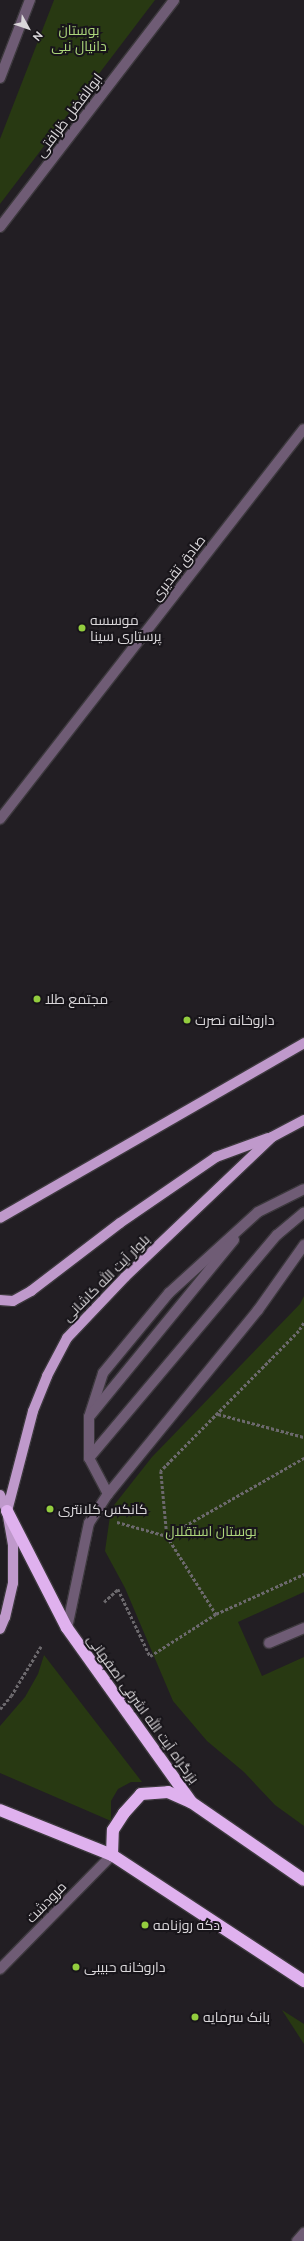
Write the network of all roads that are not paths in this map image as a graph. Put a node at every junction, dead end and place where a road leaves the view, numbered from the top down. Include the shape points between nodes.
1 (30, 0) edge
2 (174, 0) edge
3 (0, 78) edge
4 (0, 227) edge
5 (304, 429) edge
6 (0, 819) edge
7 (304, 1043) edge
8 (304, 1120) edge
9 (272, 1137) junction
10 (304, 1189) edge
11 (258, 1212) junction
12 (304, 1212) edge
13 (0, 1218) edge
14 (304, 1245) edge
15 (0, 1300) edge
16 (89, 1417) junction
17 (89, 1458) junction
18 (108, 1494) junction
19 (0, 1496) edge
20 (8, 1511) junction
21 (66, 1628) junction
22 (304, 1628) edge
23 (0, 1629) edge
24 (269, 1643) dead end
25 (191, 1802) junction
26 (0, 1810) edge
27 (112, 1855) junction
28 (304, 1880) edge
29 (0, 1969) edge
30 (304, 1981) edge
31 (304, 2233) edge
32 (296, 2241) edge

1 - 3 street
2 - 4 street, ابوالفضل ظرافتی
5 - 6 street, صادق تقدیری
7 - 13 main road
8 - 9 main road, بلوار آیت الله کاشانی
9 - 15 main road via 216,1157 120,1223 32,1291 13,1301
9 - 20 main road, بلوار آیت الله کاشانی via 135,1267 67,1338 47,1376 33,1411
10 - 11 street
11 - 16 street
11 - 16 street via 169,1293 140,1326 103,1373
12 - 17 street via 277,1235
14 - 18 street via 258,1310
16 - 17 street
17 - 18 street
18 - 21 street via 89,1523
19 - 20 main road
20 - 21 highway, بزرگراه آیت الله اشرفی اصفهانی
20 - 23 main road via 13,1546 13,1582
21 - 25 highway, بزرگراه آیت الله اشرفی اصفهانی
22 - 24 street
25 - 27 highway via 168,1792 141,1794 113,1830
25 - 28 highway, بزرگراه آیت الله اشرفی اصفهانی
26 - 27 highway
27 - 29 street, مرودشت
27 - 30 highway
31 - 32 street

